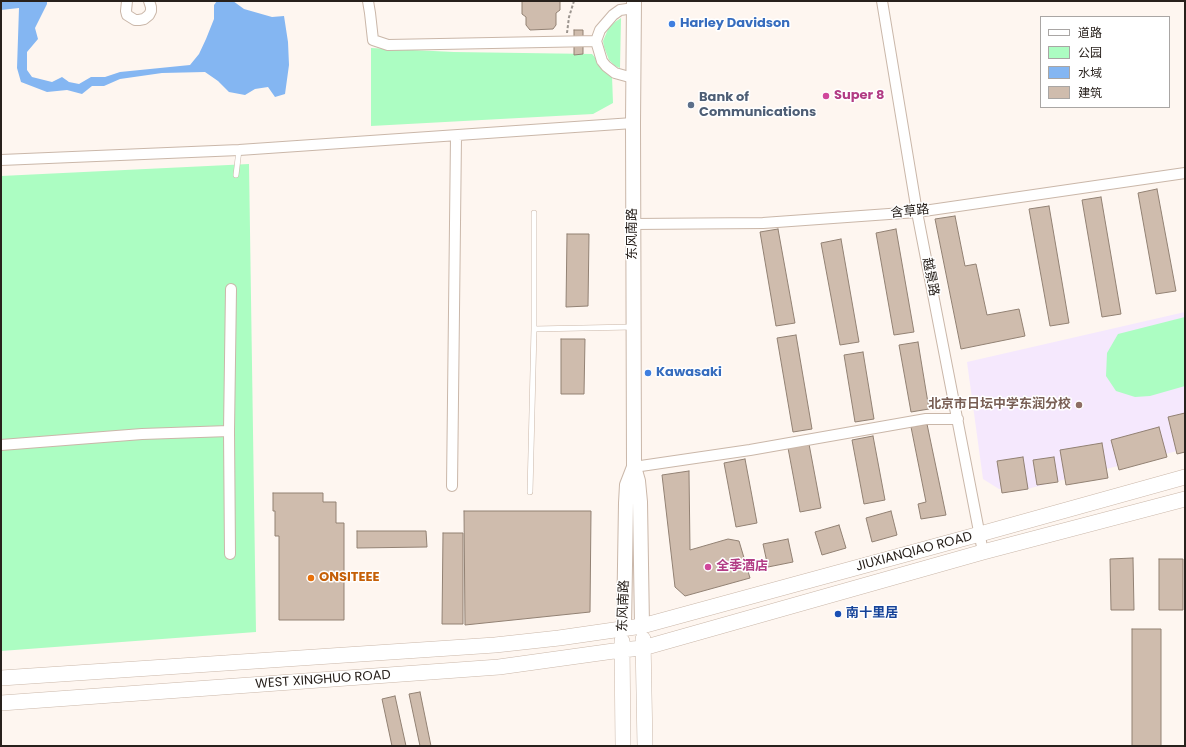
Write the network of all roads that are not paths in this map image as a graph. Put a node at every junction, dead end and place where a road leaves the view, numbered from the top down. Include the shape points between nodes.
1 (126, 1) edge
2 (149, 1) edge
3 (368, 1) edge
4 (882, 1) edge
5 (634, 5) edge
6 (596, 41) junction
7 (633, 78) junction
8 (633, 124) junction
9 (456, 136) junction
10 (239, 150) junction
11 (1, 160) edge
12 (1185, 172) edge
13 (236, 175) dead end
14 (917, 212) junction
15 (534, 213) dead end
16 (633, 224) junction
17 (230, 289) dead end
18 (633, 327) junction
19 (534, 329) junction
20 (958, 419) junction
21 (229, 431) junction
22 (1, 445) edge
23 (634, 467) junction
24 (1185, 476) edge
25 (452, 486) dead end
26 (530, 492) dead end
27 (1185, 499) edge
28 (980, 534) junction
29 (983, 552) junction
30 (230, 554) dead end
31 (642, 626) junction
32 (624, 628) junction
33 (643, 648) junction
34 (621, 650) junction
35 (1, 678) edge
36 (1, 703) edge
37 (623, 746) edge
38 (645, 746) edge

1 - 2 street via 126,11 135,20 144,19 149,15
3 - 6 street via 373,40 388,45
4 - 14 street, 越景路
5 - 6 street via 613,15 600,30
5 - 7 street, 东风南路
6 - 7 street via 606,66 615,73
7 - 8 street, 东风南路
8 - 9 street
8 - 16 street, 东风南路
9 - 10 street
9 - 25 street
10 - 11 street
10 - 13 lane
12 - 14 street, 含草路
14 - 16 street, 含草路 via 763,222
14 - 20 street, 越景路
15 - 19 lane
16 - 18 street, 东风南路
17 - 21 street
18 - 19 lane
18 - 23 street, 东风南路
19 - 26 lane
20 - 23 street via 926,419 750,450
20 - 28 street, 越景路
21 - 22 street via 142,434
21 - 30 street
23 - 31 street, 东风南路 via 640,502
23 - 32 street, 东风南路 via 627,485 626,497
24 - 28 main road, JIUXIANQIAO ROAD
27 - 29 main road, JIUXIANQIAO ROAD
28 - 29 street, 越景路
28 - 31 main road, JIUXIANQIAO ROAD
29 - 33 main road, JIUXIANQIAO ROAD
31 - 32 main road, WEST XINGHUO ROAD
31 - 33 main road, 东风南路
32 - 34 main road, 东风南路
32 - 35 main road, WEST XINGHUO ROAD via 494,645
33 - 34 main road, WEST XINGHUO ROAD
33 - 38 main road, 东风南路
34 - 36 main road, WEST XINGHUO ROAD via 499,667
34 - 37 main road, 东风南路

